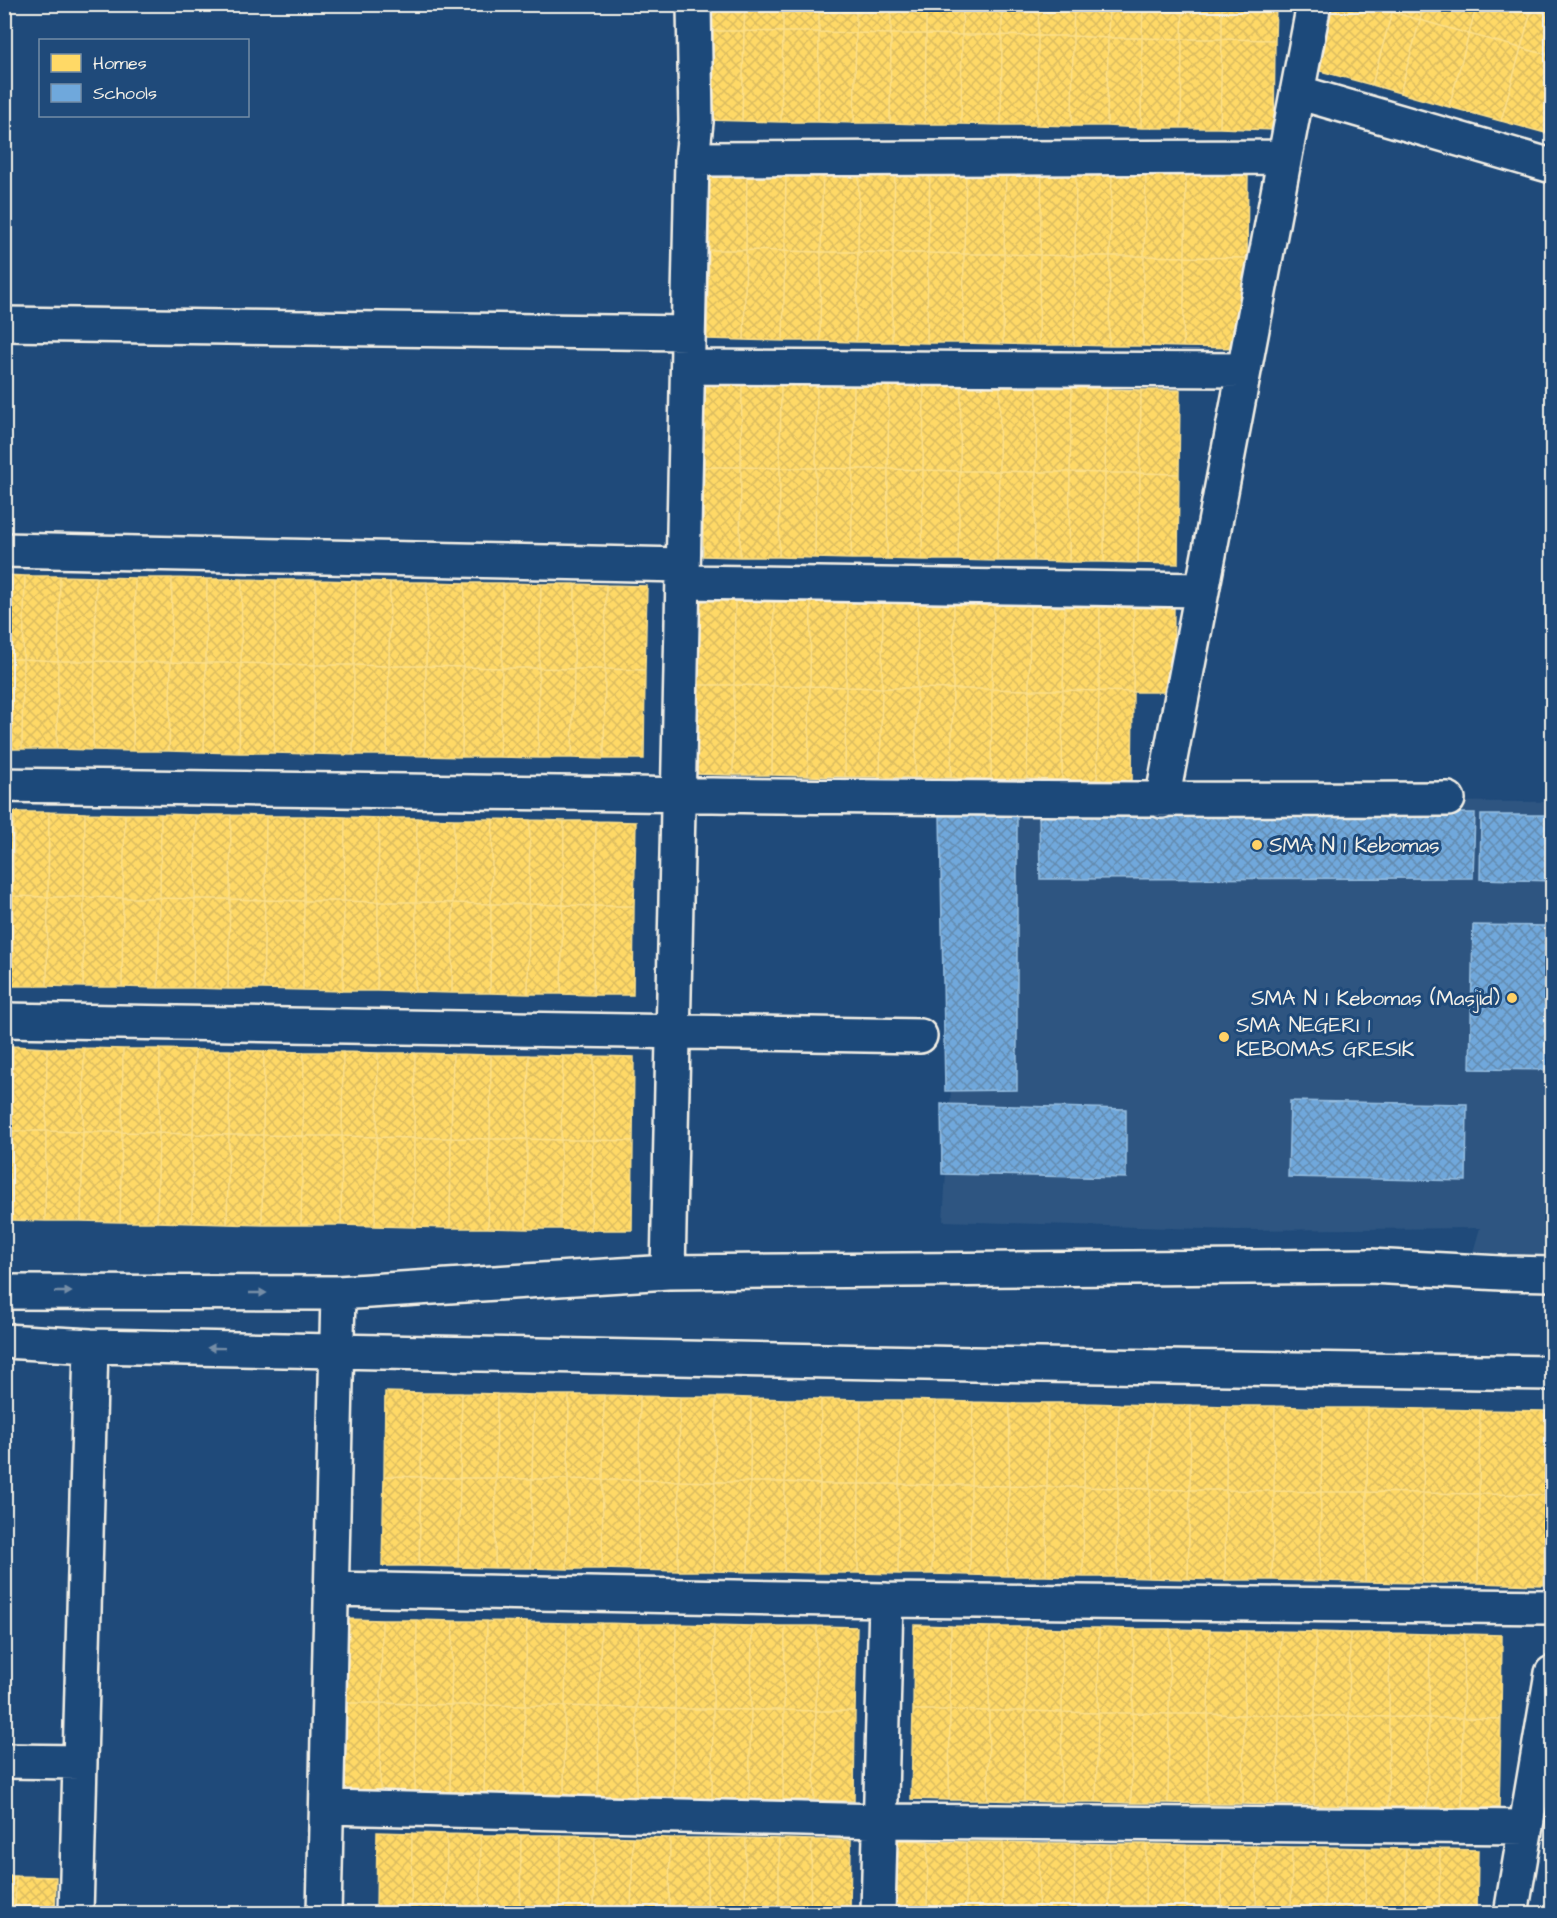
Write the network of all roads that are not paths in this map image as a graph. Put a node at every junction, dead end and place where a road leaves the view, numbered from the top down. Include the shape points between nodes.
1 (694, 4) edge
2 (1314, 4) edge
3 (1297, 92) junction
4 (1284, 157) junction
5 (692, 159) junction
6 (1552, 166) edge
7 (4, 324) edge
8 (688, 333) junction
9 (688, 367) junction
10 (1244, 370) junction
11 (4, 550) edge
12 (683, 573) junction
13 (1202, 590) junction
14 (4, 785) edge
15 (678, 795) junction
16 (1448, 799) dead end
17 (1162, 801) junction
18 (4, 1020) edge
19 (673, 1030) junction
20 (920, 1036) dead end
21 (668, 1272) junction
22 (1552, 1274) edge
23 (4, 1292) edge
24 (338, 1293) junction
25 (4, 1341) edge
26 (91, 1346) junction
27 (337, 1350) junction
28 (1552, 1373) edge
29 (332, 1589) junction
30 (886, 1600) junction
31 (1552, 1607) edge
32 (1552, 1673) edge
33 (4, 1761) edge
34 (79, 1762) junction
35 (327, 1807) junction
36 (880, 1821) junction
37 (1526, 1827) junction
38 (76, 1914) edge
39 (324, 1914) edge
40 (878, 1914) edge
41 (1511, 1914) edge

1 - 5 street via 696,122
2 - 3 street
3 - 4 street
3 - 6 street
4 - 5 street
4 - 10 street
5 - 8 street
7 - 8 street
8 - 9 street
9 - 10 street
9 - 12 street
10 - 13 street
11 - 12 street
12 - 13 street
12 - 15 street
13 - 17 street
14 - 15 street
15 - 17 street
15 - 19 street
16 - 17 street
18 - 19 street
19 - 20 street
19 - 21 street
21 - 22 street via 1370,1266
21 - 24 street
23 -> 24 street
24 - 27 street
25 - 26 street
27 -> 26 street
26 - 34 street
27 - 28 street
27 - 29 street
29 - 30 street
29 - 35 street
30 - 31 street
30 - 36 street
32 - 37 street
33 - 34 street
34 - 38 street
35 - 36 street
35 - 39 street
36 - 37 street
36 - 40 street
37 - 41 street

